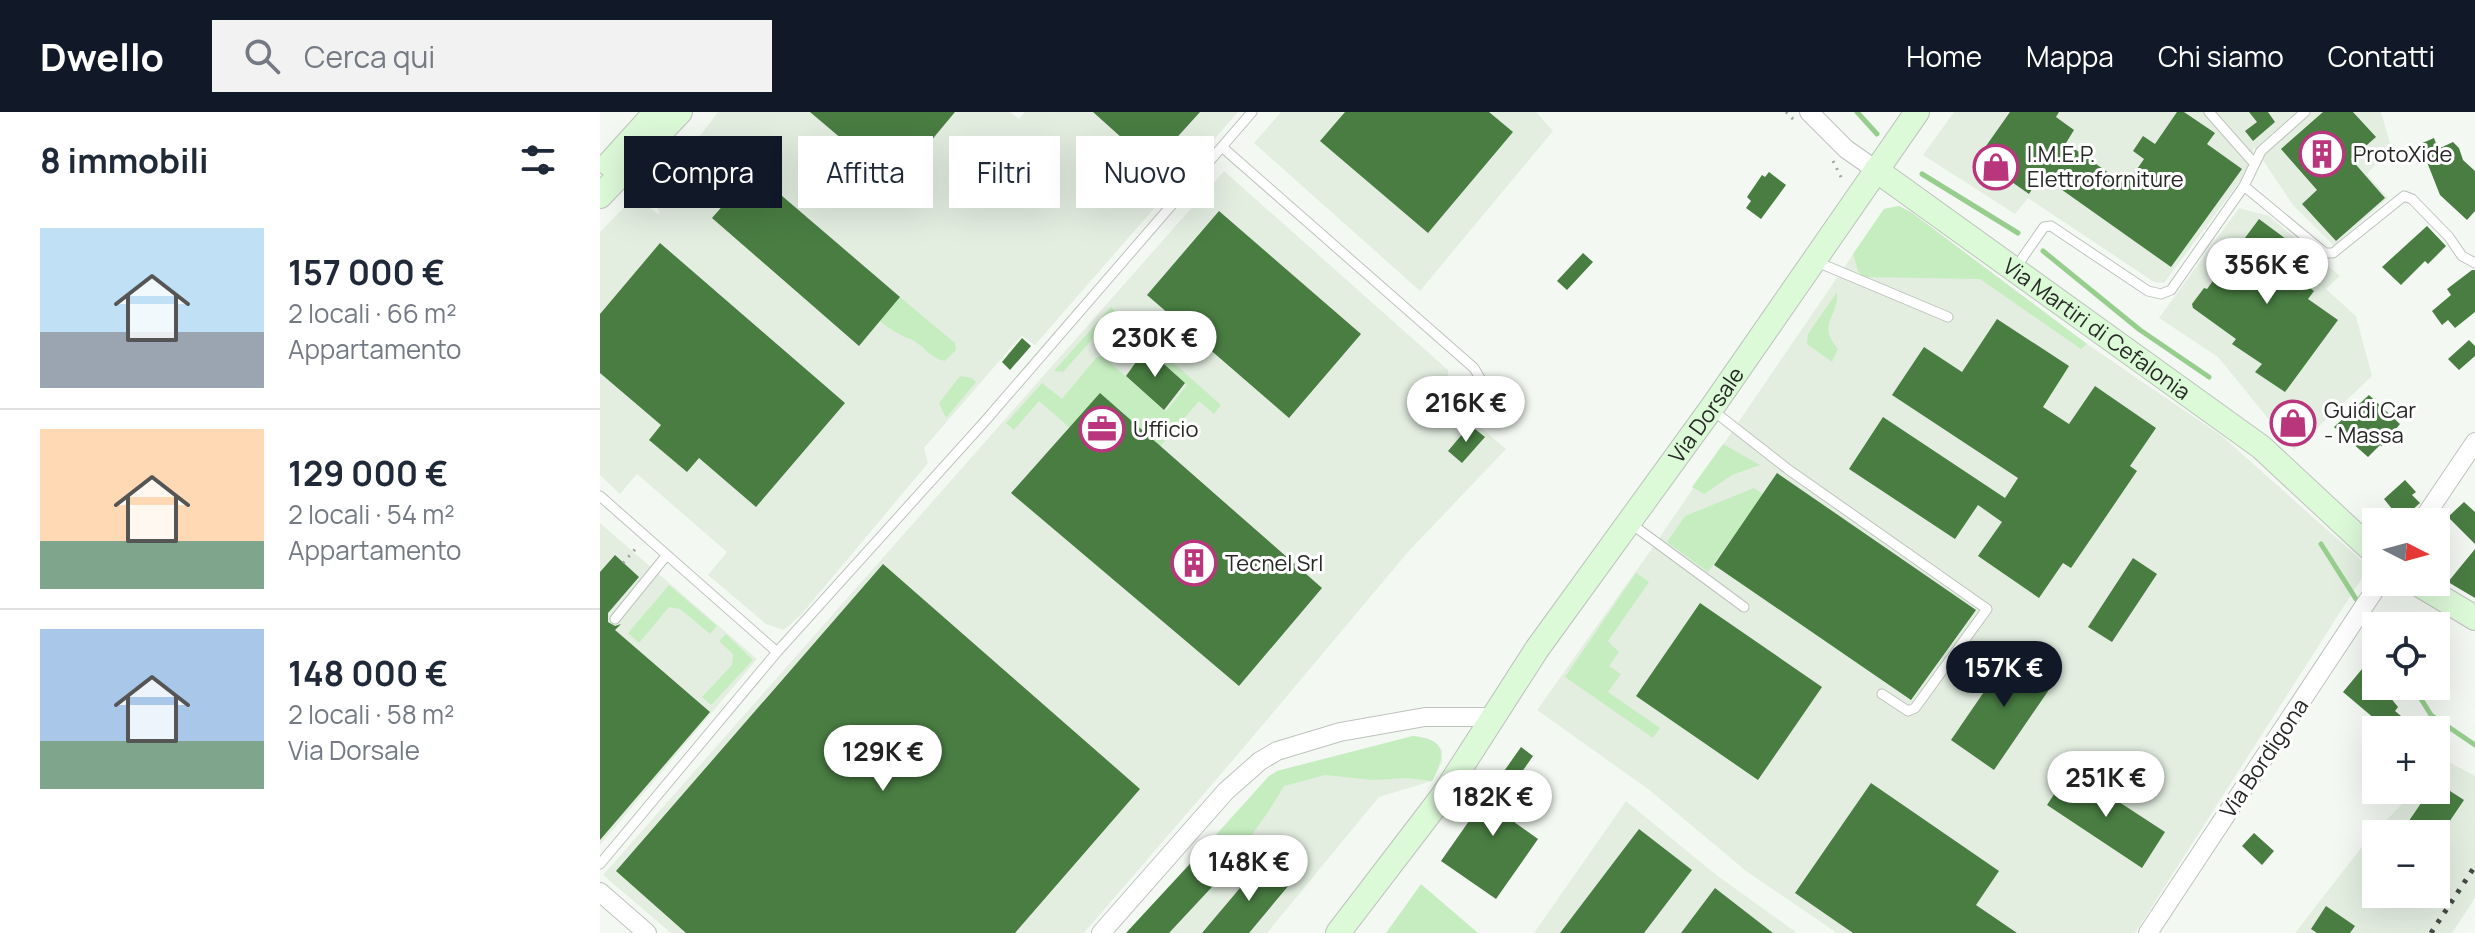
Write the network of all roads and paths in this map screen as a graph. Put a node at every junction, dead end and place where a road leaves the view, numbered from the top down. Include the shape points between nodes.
1 (656, 112) edge
2 (680, 112) edge
3 (1252, 112) edge
4 (1809, 112) edge
5 (1917, 112) edge
6 (2209, 112) edge
7 (2305, 112) edge
8 (1222, 147) junction
9 (2254, 163) junction
10 (1876, 170) junction
11 (600, 174) edge
12 (2244, 186) junction
13 (600, 196) edge
14 (1814, 261) junction
15 (2475, 263) edge
16 (2014, 270) junction
17 (1948, 317) dead end
18 (1711, 409) junction
19 (1504, 419) dead end
20 (2475, 442) edge
21 (600, 496) edge
22 (2430, 508) edge
23 (1630, 523) junction
24 (646, 538) junction
25 (2362, 541) edge
26 (666, 556) junction
27 (623, 563) dead end
28 (2371, 596) edge
29 (2444, 596) edge
30 (1744, 607) dead end
31 (2471, 609) edge
32 (615, 619) dead end
33 (777, 652) junction
34 (1882, 694) dead end
35 (1493, 717) junction
36 (600, 864) edge
37 (600, 892) edge
38 (647, 933) edge
39 (1101, 933) edge
40 (1338, 933) edge
41 (2148, 933) edge

1 - 11 street
2 - 13 street
3 - 8 lane
4 - 10 street, Via Martiri di Cefalonia
5 - 10 street, Via Dorsale
6 - 9 lane
7 - 9 lane
8 - 19 lane via 1474,368
8 - 33 lane
9 - 12 lane
10 - 14 street, Via Dorsale
10 - 16 street, Via Martiri di Cefalonia
12 - 15 lane via 2325,253 2333,253 2404,196
12 - 16 lane via 2171,290 2161,294 2148,291 2051,226 2044,227
14 - 17 lane
14 - 18 street, Via Dorsale
16 - 25 street, Via Martiri di Cefalonia via 2261,447
18 - 23 street, Via Dorsale
18 - 34 lane via 1987,609 1915,708 1908,711
20 - 22 street
21 - 24 lane
23 - 30 lane
23 - 35 street, Via Dorsale
24 - 26 lane
24 - 27 path
26 - 32 lane
26 - 33 lane
28 - 41 street, Via Bordigona
29 - 31 street
33 - 36 lane
35 - 39 street via 1425,717 1340,732 1277,751 1226,791
35 - 40 street, Via Dorsale via 1442,797
37 - 38 street

